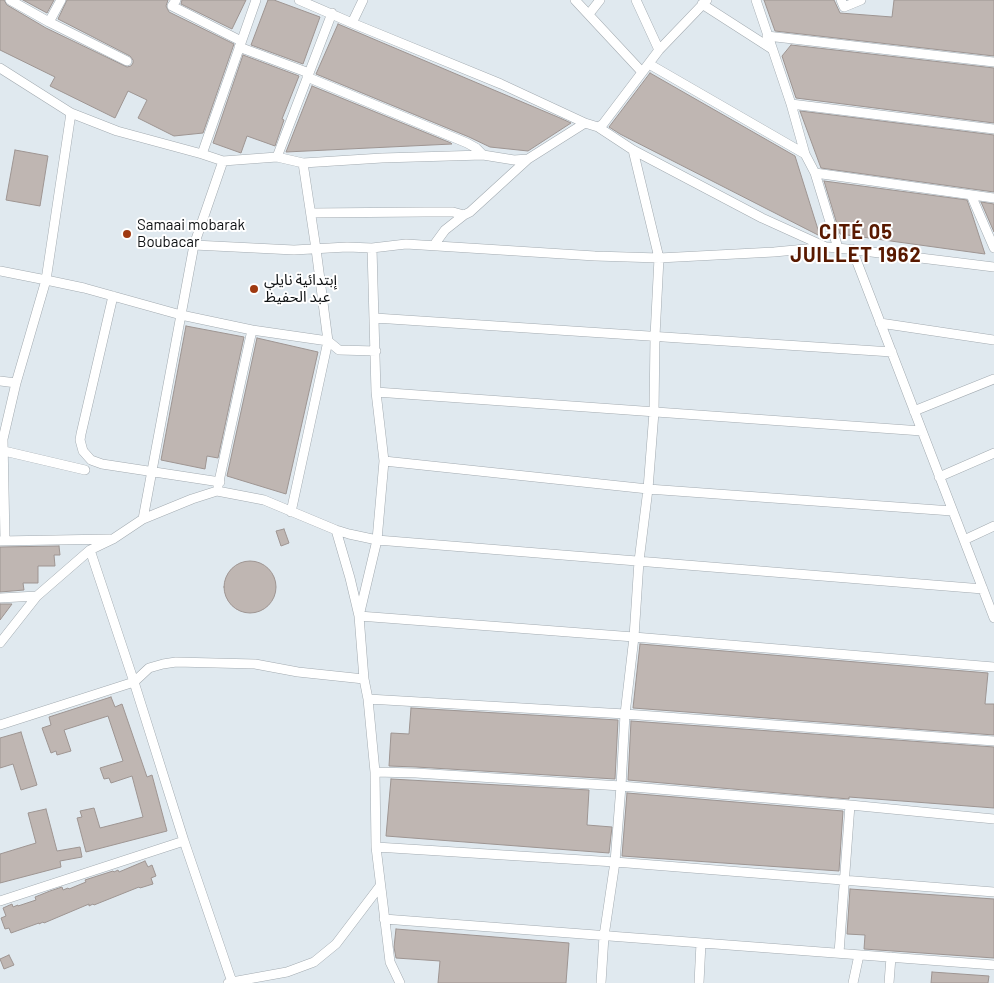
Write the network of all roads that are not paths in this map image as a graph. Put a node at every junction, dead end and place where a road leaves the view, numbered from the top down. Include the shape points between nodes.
1 (10, 0) edge
2 (61, 0) edge
3 (176, 0) edge
4 (256, 0) edge
5 (299, 0) edge
6 (362, 0) edge
7 (575, 0) edge
8 (600, 0) edge
9 (636, 0) edge
10 (756, 0) edge
11 (841, 0) edge
12 (861, 0) edge
13 (705, 2) edge
14 (332, 14) junction
15 (589, 14) junction
16 (49, 22) junction
17 (352, 23) junction
18 (767, 36) junction
19 (240, 44) junction
20 (772, 49) junction
21 (659, 50) junction
22 (127, 61) dead end
23 (994, 62) edge
24 (649, 64) junction
25 (0, 68) edge
26 (642, 72) junction
27 (308, 75) junction
28 (790, 104) junction
29 (71, 113) junction
30 (585, 123) junction
31 (598, 127) junction
32 (994, 128) edge
33 (633, 150) junction
34 (202, 154) junction
35 (805, 154) junction
36 (483, 155) junction
37 (277, 157) junction
38 (528, 159) junction
39 (223, 161) junction
40 (303, 163) junction
41 (815, 173) junction
42 (971, 195) junction
43 (994, 198) edge
44 (311, 213) junction
45 (464, 215) junction
46 (194, 245) junction
47 (434, 245) junction
48 (827, 247) junction
49 (316, 248) junction
50 (372, 248) junction
51 (838, 248) junction
52 (994, 248) edge
53 (852, 249) junction
54 (659, 258) junction
55 (994, 266) edge
56 (0, 272) edge
57 (46, 280) junction
58 (113, 296) junction
59 (181, 315) junction
60 (375, 318) junction
61 (880, 323) junction
62 (252, 330) junction
63 (655, 336) junction
64 (994, 340) edge
65 (328, 341) junction
66 (376, 351) junction
67 (892, 352) junction
68 (994, 380) edge
69 (0, 381) edge
70 (16, 383) junction
71 (376, 392) junction
72 (654, 412) junction
73 (914, 412) junction
74 (922, 431) junction
75 (1, 439) edge
76 (4, 451) junction
77 (994, 452) edge
78 (384, 462) junction
79 (85, 470) dead end
80 (152, 472) junction
81 (939, 476) junction
82 (2, 486) edge
83 (218, 486) junction
84 (648, 489) junction
85 (952, 511) junction
86 (291, 512) junction
87 (143, 519) junction
88 (994, 526) edge
89 (336, 530) junction
90 (113, 539) junction
91 (3, 540) edge
92 (378, 540) junction
93 (964, 540) junction
94 (90, 550) junction
95 (639, 562) junction
96 (983, 589) junction
97 (37, 596) junction
98 (0, 598) edge
99 (359, 616) junction
100 (994, 618) edge
101 (634, 637) junction
102 (0, 643) edge
103 (994, 667) edge
104 (364, 679) junction
105 (134, 682) junction
106 (368, 698) junction
107 (626, 714) junction
108 (0, 725) edge
109 (994, 741) edge
110 (375, 772) junction
111 (621, 786) junction
112 (850, 805) junction
113 (994, 819) edge
114 (184, 842) junction
115 (376, 847) junction
116 (615, 862) junction
117 (844, 880) junction
118 (380, 886) junction
119 (994, 892) edge
120 (0, 901) edge
121 (384, 919) junction
122 (604, 936) junction
123 (701, 943) junction
124 (839, 953) junction
125 (858, 955) junction
126 (891, 958) junction
127 (994, 965) edge
128 (230, 982) edge
129 (402, 982) edge
130 (601, 983) edge
131 (699, 983) edge
132 (853, 983) edge
133 (889, 983) edge

1 - 16 street
2 - 16 street
3 - 19 street via 172,6
4 - 19 street
5 - 14 street
6 - 17 street
7 - 15 street
8 - 15 street
9 - 21 street
10 - 18 street
11 - 12 street via 844,7
13 - 20 street
13 - 21 street
14 - 17 street
14 - 27 street
15 - 26 street
16 - 22 street
17 - 30 street via 501,84
18 - 20 street
18 - 23 street
19 - 27 street
19 - 34 street
20 - 28 street
21 - 24 street
24 - 26 street
24 - 35 street
25 - 29 street
26 - 31 street
27 - 36 street via 467,142
27 - 37 street
28 - 32 street
28 - 35 street
29 - 34 street via 117,132
29 - 57 street
30 - 31 street
30 - 38 street
31 - 33 street
33 - 48 street via 762,218
33 - 54 street
34 - 39 street
35 - 41 street
36 - 38 street
36 - 40 street
37 - 39 street
37 - 40 street
38 - 45 street
39 - 46 street
40 - 44 street
41 - 42 street
41 - 51 street
42 - 43 street
42 - 52 street
44 - 45 street via 453,212
44 - 49 street
45 - 47 street via 445,230
46 - 49 street via 294,250
46 - 59 street
47 - 50 street
47 - 54 street
48 - 51 street
48 - 54 street
49 - 50 street
49 - 65 street
50 - 60 street
51 - 53 street
53 - 55 street
53 - 61 street
54 - 63 street
56 - 57 street
57 - 58 street
57 - 70 street
58 - 59 street
58 - 80 street via 81,434 81,446 96,463
59 - 62 street
59 - 80 street
60 - 63 street
60 - 66 street
61 - 64 street
61 - 67 street
62 - 65 street
62 - 83 street
63 - 67 street
63 - 72 street
65 - 66 street via 339,350
65 - 86 street
66 - 71 street
67 - 73 street
68 - 73 street
69 - 70 street
70 - 75 street
71 - 72 street
71 - 78 street
72 - 74 street
72 - 84 street
73 - 74 street
74 - 81 street
75 - 76 street
76 - 79 street
76 - 82 street
77 - 81 street
78 - 84 street
78 - 92 street
80 - 83 street
80 - 87 street
81 - 85 street
82 - 91 street
83 - 86 street
83 - 87 street
84 - 85 street
84 - 95 street
85 - 93 street
86 - 89 street
87 - 90 street
88 - 93 street
89 - 92 street
89 - 99 street
90 - 91 street
90 - 94 street
92 - 95 street
92 - 99 street
93 - 96 street
94 - 97 street
94 - 105 street
95 - 96 street
95 - 101 street
96 - 100 street
97 - 98 street
97 - 102 street
99 - 101 street
99 - 104 street
101 - 103 street
101 - 107 street
104 - 105 street via 255,664 176,662 148,668
104 - 106 street
105 - 108 street
105 - 114 street
106 - 107 street
106 - 110 street
107 - 109 street
107 - 111 street
110 - 111 street
110 - 115 street
111 - 112 street
111 - 116 street
112 - 113 street
112 - 117 street
114 - 120 street
114 - 128 street
115 - 116 street
115 - 118 street
116 - 117 street
116 - 122 street
117 - 119 street
117 - 124 street
118 - 121 street
118 - 128 street via 336,944 314,962 287,972
121 - 122 street
121 - 129 street via 390,962
122 - 123 street
122 - 130 street
123 - 124 street
123 - 131 street
124 - 125 street
125 - 126 street
125 - 132 street
126 - 127 street
126 - 133 street

